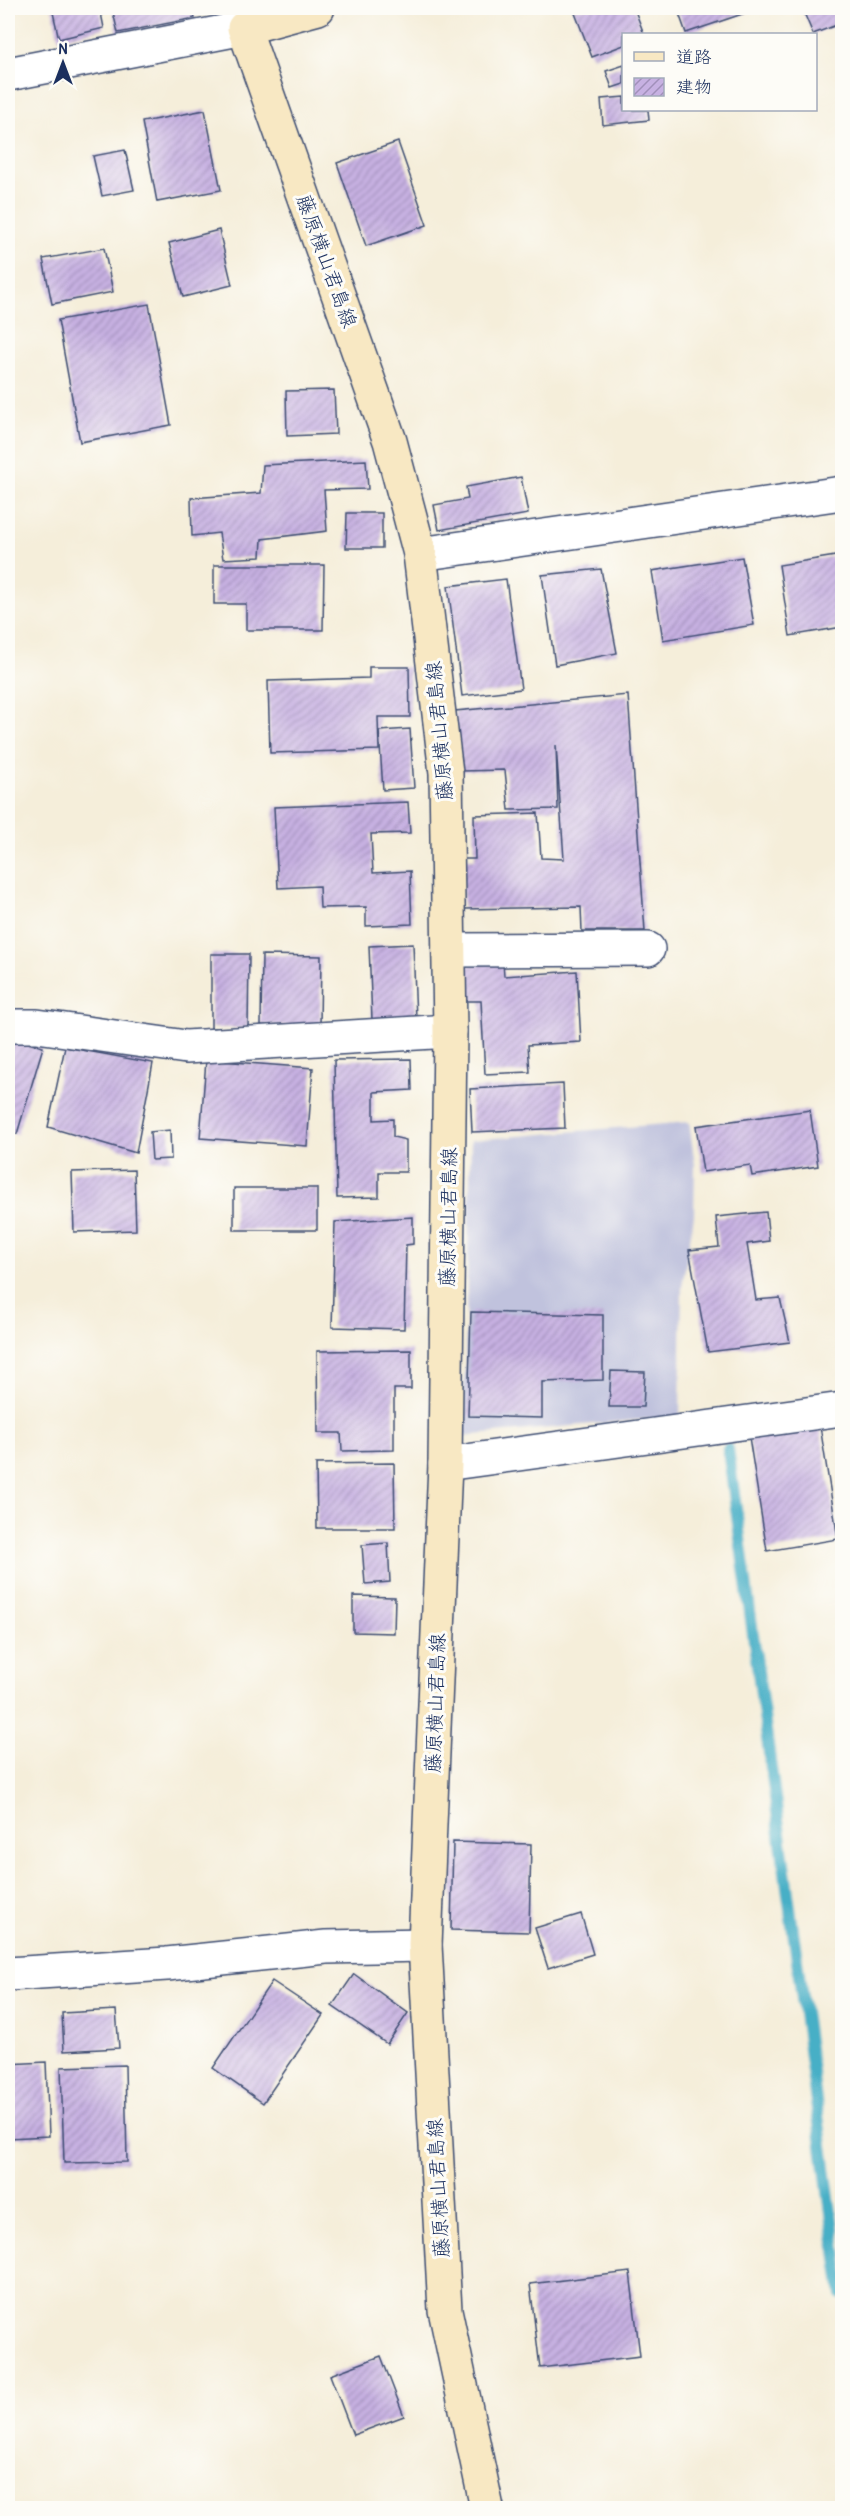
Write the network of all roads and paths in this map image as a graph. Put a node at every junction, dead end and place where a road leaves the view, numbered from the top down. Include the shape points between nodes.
1 (318, 8) edge
2 (240, 18) edge
3 (8, 74) edge
4 (843, 493) edge
5 (420, 555) junction
6 (648, 949) dead end
7 (449, 950) junction
8 (8, 1026) edge
9 (450, 1031) junction
10 (843, 1409) edge
11 (445, 1464) junction
12 (425, 1945) junction
13 (8, 1974) edge
14 (487, 2508) edge

1 - 2 main road
2 - 3 street
2 - 5 main road, 藤原横山君島線 via 383,419
4 - 5 street
5 - 7 main road, 藤原横山君島線 via 446,773
6 - 7 street
7 - 9 main road, 藤原横山君島線
8 - 9 street via 37,1026 186,1047
9 - 11 main road, 藤原横山君島線
10 - 11 street
11 - 12 main road, 藤原横山君島線
12 - 13 street via 326,1947 167,1964
12 - 14 main road, 藤原横山君島線 via 445,2310

